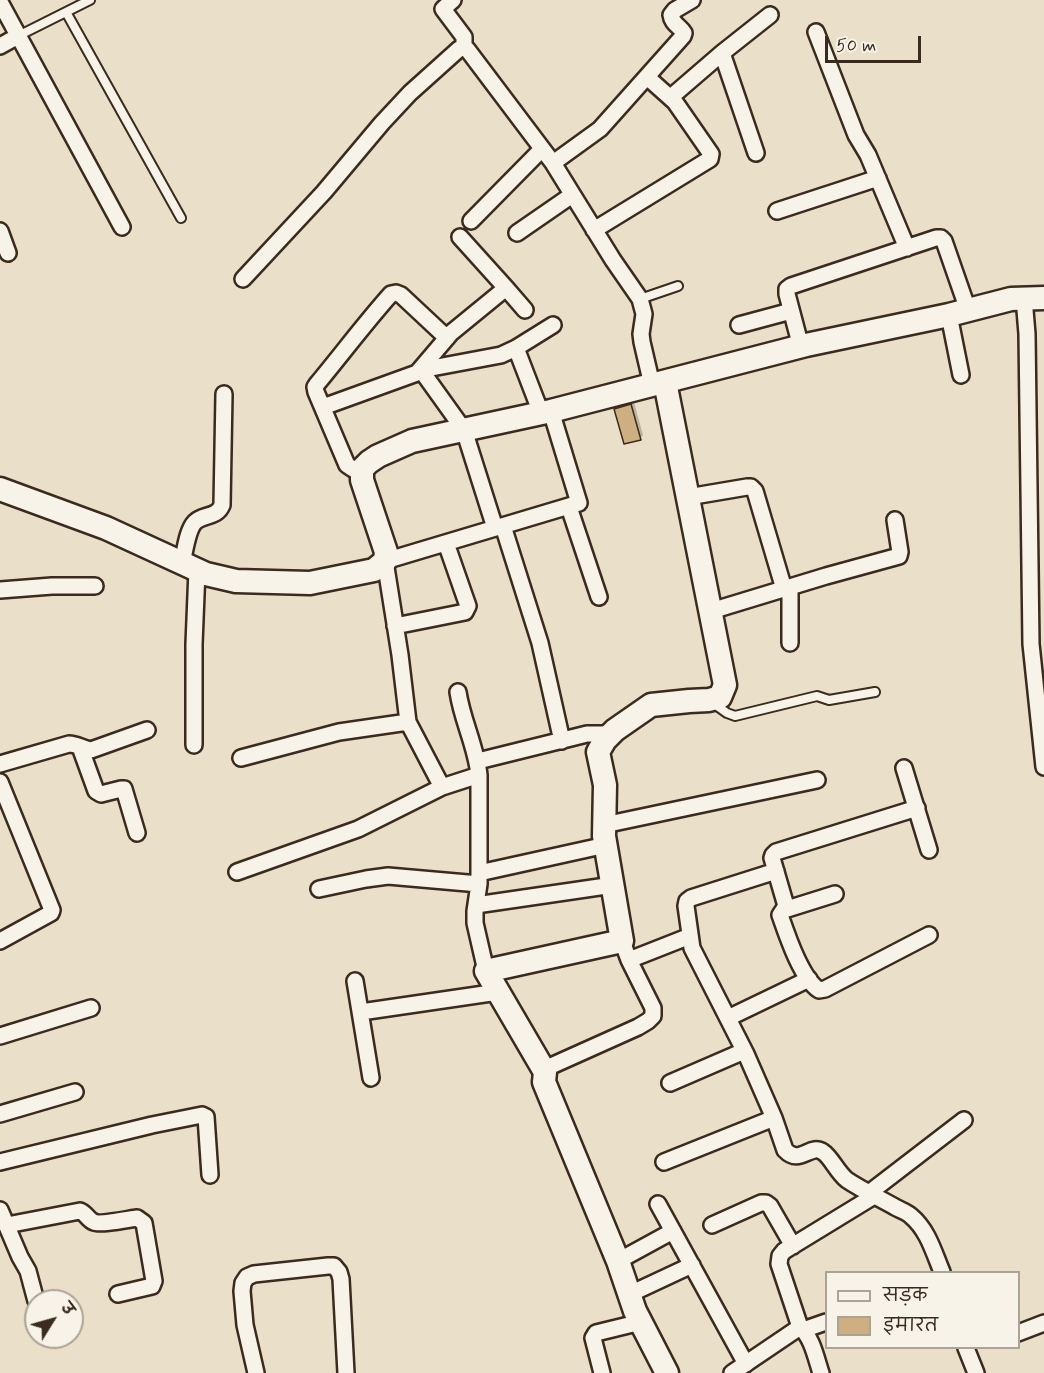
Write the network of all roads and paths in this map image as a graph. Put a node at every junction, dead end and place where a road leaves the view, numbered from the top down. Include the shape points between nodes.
1 (90, 0) edge
2 (453, 0) edge
3 (692, 0) edge
4 (0, 2) edge
5 (66, 12) junction
6 (770, 15) dead end
7 (816, 32) dead end
8 (18, 36) junction
9 (0, 46) edge
10 (464, 48) junction
11 (722, 53) junction
12 (647, 77) junction
13 (671, 97) junction
14 (542, 149) junction
15 (756, 153) dead end
16 (553, 163) junction
17 (878, 178) junction
18 (572, 195) junction
19 (777, 211) dead end
20 (182, 218) dead end
21 (471, 220) dead end
22 (122, 227) dead end
23 (594, 230) junction
24 (0, 231) edge
25 (517, 233) dead end
26 (460, 237) dead end
27 (907, 248) junction
28 (8, 253) dead end
29 (243, 279) dead end
30 (678, 286) dead end
31 (506, 288) junction
32 (1034, 298) edge
33 (640, 299) junction
34 (525, 310) dead end
35 (791, 311) junction
36 (958, 313) junction
37 (553, 325) dead end
38 (739, 325) dead end
39 (447, 338) junction
40 (801, 347) junction
41 (516, 348) junction
42 (420, 370) junction
43 (961, 375) dead end
44 (658, 383) junction
45 (224, 394) dead end
46 (323, 408) junction
47 (546, 412) junction
48 (464, 430) junction
49 (362, 469) junction
50 (0, 489) edge
51 (688, 497) junction
52 (569, 507) junction
53 (895, 520) dead end
54 (499, 527) junction
55 (446, 543) junction
56 (385, 561) junction
57 (190, 566) junction
58 (94, 586) dead end
59 (787, 588) junction
60 (0, 590) edge
61 (599, 597) dead end
62 (711, 611) junction
63 (395, 626) junction
64 (790, 643) dead end
65 (1039, 672) edge
66 (458, 692) dead end
67 (875, 692) dead end
68 (709, 700) junction
69 (408, 722) junction
70 (147, 730) dead end
71 (611, 734) junction
72 (562, 741) junction
73 (194, 745) dead end
74 (80, 747) junction
75 (241, 758) dead end
76 (1044, 761) edge
77 (0, 764) edge
78 (479, 768) junction
79 (904, 768) dead end
80 (817, 780) dead end
81 (0, 782) edge
82 (442, 788) junction
83 (916, 808) junction
84 (137, 833) dead end
85 (605, 835) junction
86 (929, 850) dead end
87 (776, 871) junction
88 (237, 872) dead end
89 (479, 878) junction
90 (613, 885) junction
91 (319, 889) dead end
92 (835, 894) dead end
93 (476, 905) junction
94 (784, 910) junction
95 (928, 935) dead end
96 (690, 936) junction
97 (0, 941) edge
98 (626, 951) junction
99 (486, 971) junction
100 (809, 979) junction
101 (355, 981) dead end
102 (498, 992) junction
103 (91, 1008) dead end
104 (361, 1012) junction
105 (728, 1018) junction
106 (0, 1036) edge
107 (744, 1051) junction
108 (544, 1072) junction
109 (371, 1078) dead end
110 (670, 1083) dead end
111 (75, 1092) dead end
112 (0, 1114) edge
113 (774, 1118) junction
114 (964, 1120) dead end
115 (0, 1162) edge
116 (664, 1162) dead end
117 (210, 1175) dead end
118 (871, 1195) junction
119 (658, 1204) dead end
120 (0, 1210) edge
121 (7, 1225) junction
122 (712, 1225) dead end
123 (673, 1230) junction
124 (794, 1246) junction
125 (618, 1261) junction
126 (692, 1265) junction
127 (942, 1271) edge
128 (32, 1289) edge
129 (118, 1294) dead end
130 (630, 1294) junction
131 (641, 1322) junction
132 (825, 1322) edge
133 (1044, 1323) edge
134 (802, 1328) junction
135 (1020, 1332) edge
136 (972, 1349) edge
137 (746, 1364) junction
138 (256, 1373) edge
139 (346, 1373) edge
140 (602, 1373) edge
141 (667, 1373) edge
142 (732, 1373) edge
143 (821, 1373) edge
144 (976, 1373) edge

1 - 5 lane
2 - 10 street via 443,9 464,37
3 - 12 street via 671,15 683,36
4 - 8 street
5 - 8 lane
5 - 20 lane
6 - 11 street
7 - 17 street via 856,135
8 - 9 street
8 - 22 street
10 - 14 street
10 - 29 street via 410,93
11 - 13 street
11 - 15 street
12 - 13 street
12 - 16 street via 600,129
13 - 23 street via 711,154 710,159
14 - 16 street
14 - 21 street
16 - 18 street
17 - 19 street
17 - 27 street
18 - 23 street
18 - 25 street
23 - 33 street
24 - 28 street
26 - 31 street
27 - 35 street via 791,286 787,289
27 - 36 street via 936,238 944,241
30 - 33 lane
31 - 34 street
31 - 39 street
32 - 36 street via 1011,299
32 - 65 street via 1027,334 1031,644
33 - 44 street via 644,314 642,342
35 - 38 street
35 - 40 street
36 - 40 street
36 - 43 street
37 - 41 street
39 - 42 street
39 - 46 street via 401,295 391,294 315,387
40 - 44 street
41 - 42 street via 491,358
41 - 47 street
42 - 46 street
42 - 48 street
44 - 47 street
44 - 51 street
45 - 57 street via 222,505 190,528
46 - 49 street via 347,465
47 - 48 street
47 - 52 street via 579,504
48 - 49 street via 412,441 378,456
48 - 54 street
49 - 56 street via 362,480 386,552
50 - 57 street via 106,528
51 - 59 street via 751,487
51 - 62 street
52 - 54 street
52 - 61 street
53 - 59 street via 898,556
54 - 55 street
54 - 72 street via 540,643
55 - 56 street
55 - 63 street via 468,610
56 - 57 street via 374,570 310,583 236,581
56 - 63 street
57 - 73 street
58 - 60 street
59 - 62 street
59 - 64 street
62 - 68 street via 725,685 720,697
63 - 69 street
65 - 76 street
66 - 78 street
67 - 68 lane via 829,700 817,696 735,716
68 - 71 street via 651,705
69 - 75 street via 339,732
69 - 82 street
70 - 74 street via 91,750
71 - 72 street via 587,734
71 - 85 street via 598,752 605,785
72 - 78 street
74 - 77 street via 69,744
74 - 84 street via 98,794 126,791
78 - 82 street
78 - 89 street
79 - 83 street
80 - 85 street
81 - 97 street via 52,910
82 - 88 street via 358,829
83 - 86 street
83 - 87 street via 776,852 772,858
85 - 89 street
85 - 90 street
87 - 94 street
87 - 96 street via 687,901
89 - 91 street via 388,876
89 - 93 street
90 - 93 street
90 - 98 street
92 - 94 street
93 - 99 street via 476,929
94 - 100 street via 780,915 793,951
95 - 100 street via 825,989 819,990
96 - 98 street
96 - 105 street via 692,948
98 - 99 street
98 - 108 street via 653,1008 653,1016 638,1028
99 - 102 street
100 - 105 street
101 - 104 street
102 - 104 street
102 - 108 street
103 - 106 street
104 - 109 street
105 - 107 street
107 - 110 street
107 - 113 street
108 - 125 street via 544,1082
111 - 112 street
113 - 116 street
113 - 118 street via 789,1154 799,1156 819,1150 844,1178
114 - 118 street
115 - 117 street via 202,1115 206,1117
118 - 124 street
118 - 127 street via 911,1216 929,1239
119 - 123 street
120 - 121 street
121 - 128 street
121 - 129 street via 80,1210 98,1223 141,1220 154,1281 152,1286
122 - 124 street via 766,1203
123 - 125 street
123 - 126 street
124 - 134 street via 784,1251 779,1264
125 - 130 street
126 - 130 street
126 - 137 street
130 - 131 street
131 - 140 street via 594,1335
131 - 141 street
132 - 134 street
133 - 135 street
134 - 137 street
134 - 143 street
136 - 144 street
137 - 142 street
138 - 139 street via 245,1325 243,1283 254,1274 327,1266 334,1266 341,1279

